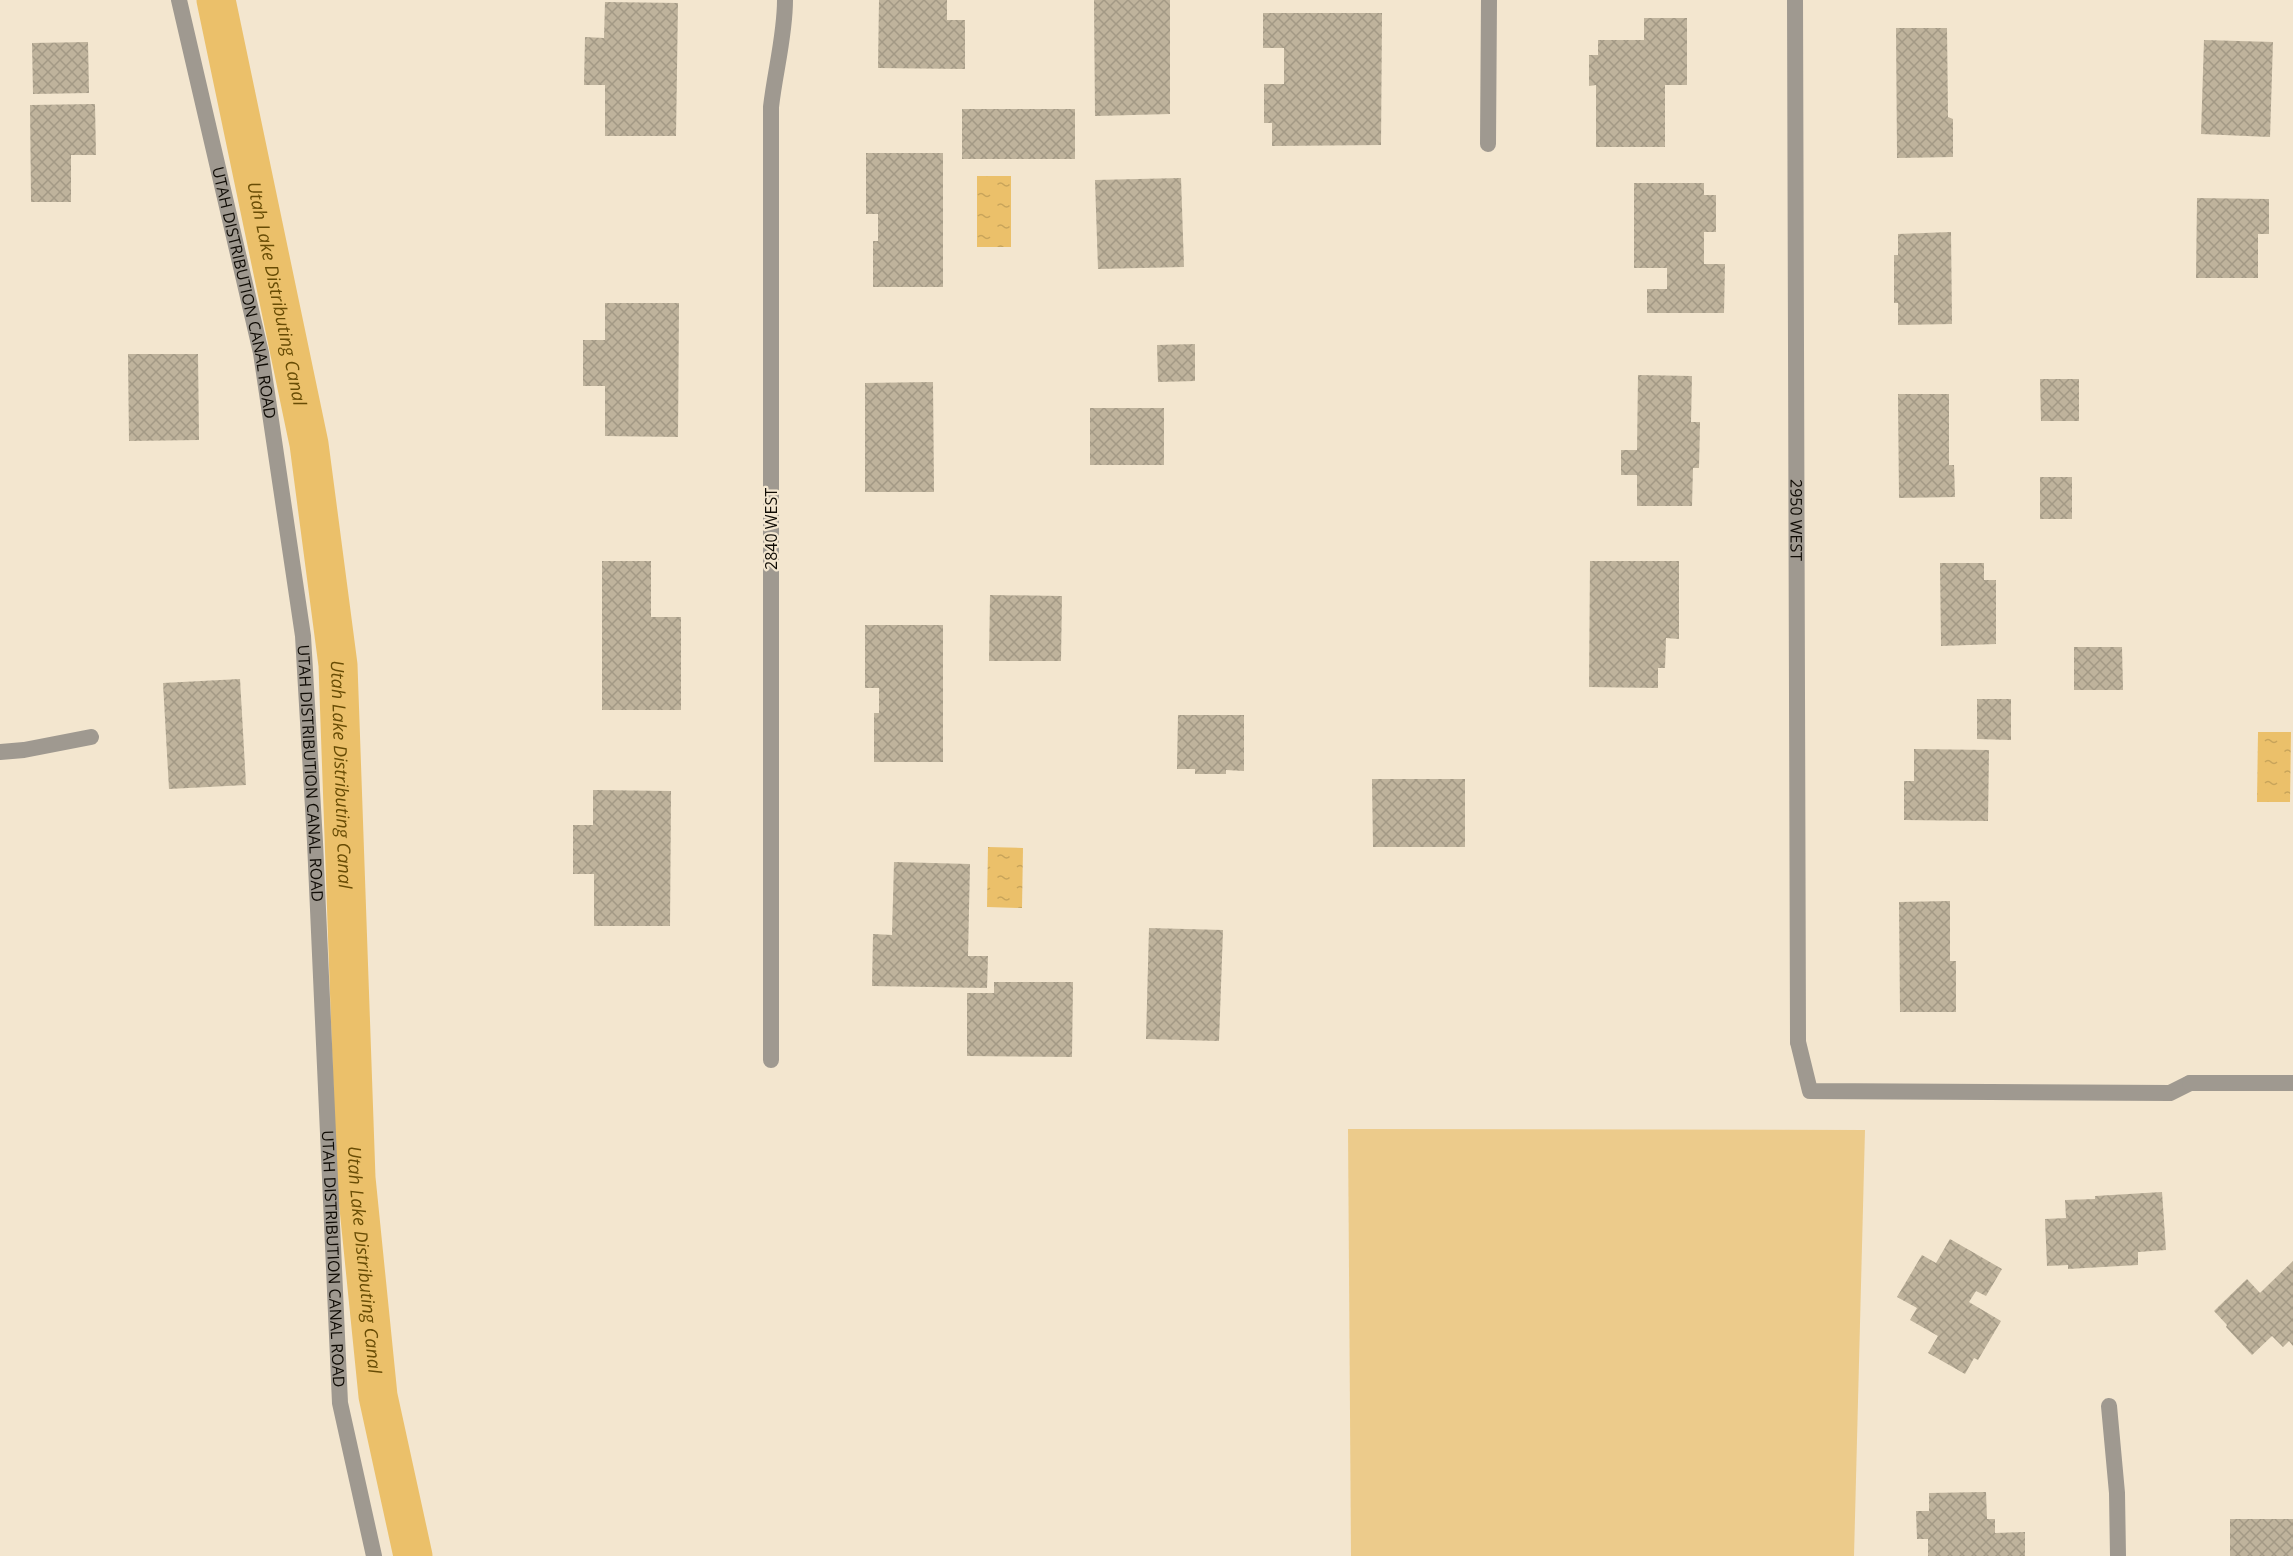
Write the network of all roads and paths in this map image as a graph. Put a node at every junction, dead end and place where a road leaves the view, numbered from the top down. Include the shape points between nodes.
1 (178, 0) edge
2 (785, 0) edge
3 (1489, 0) edge
4 (1795, 0) edge
5 (1488, 144) dead end
6 (91, 737) dead end
7 (0, 752) edge
8 (771, 1060) dead end
9 (2293, 1083) edge
10 (2109, 1406) dead end
11 (374, 1556) edge
12 (2118, 1556) edge

1 - 11 street, UTAH DISTRIBUTION CANAL ROAD via 261,353 303,636 340,1403
2 - 8 street, 2840 WEST via 771,107
3 - 5 street
4 - 9 street, 2950 WEST via 1798,1042 1810,1091 2170,1093 2190,1083
6 - 7 street
10 - 12 street

